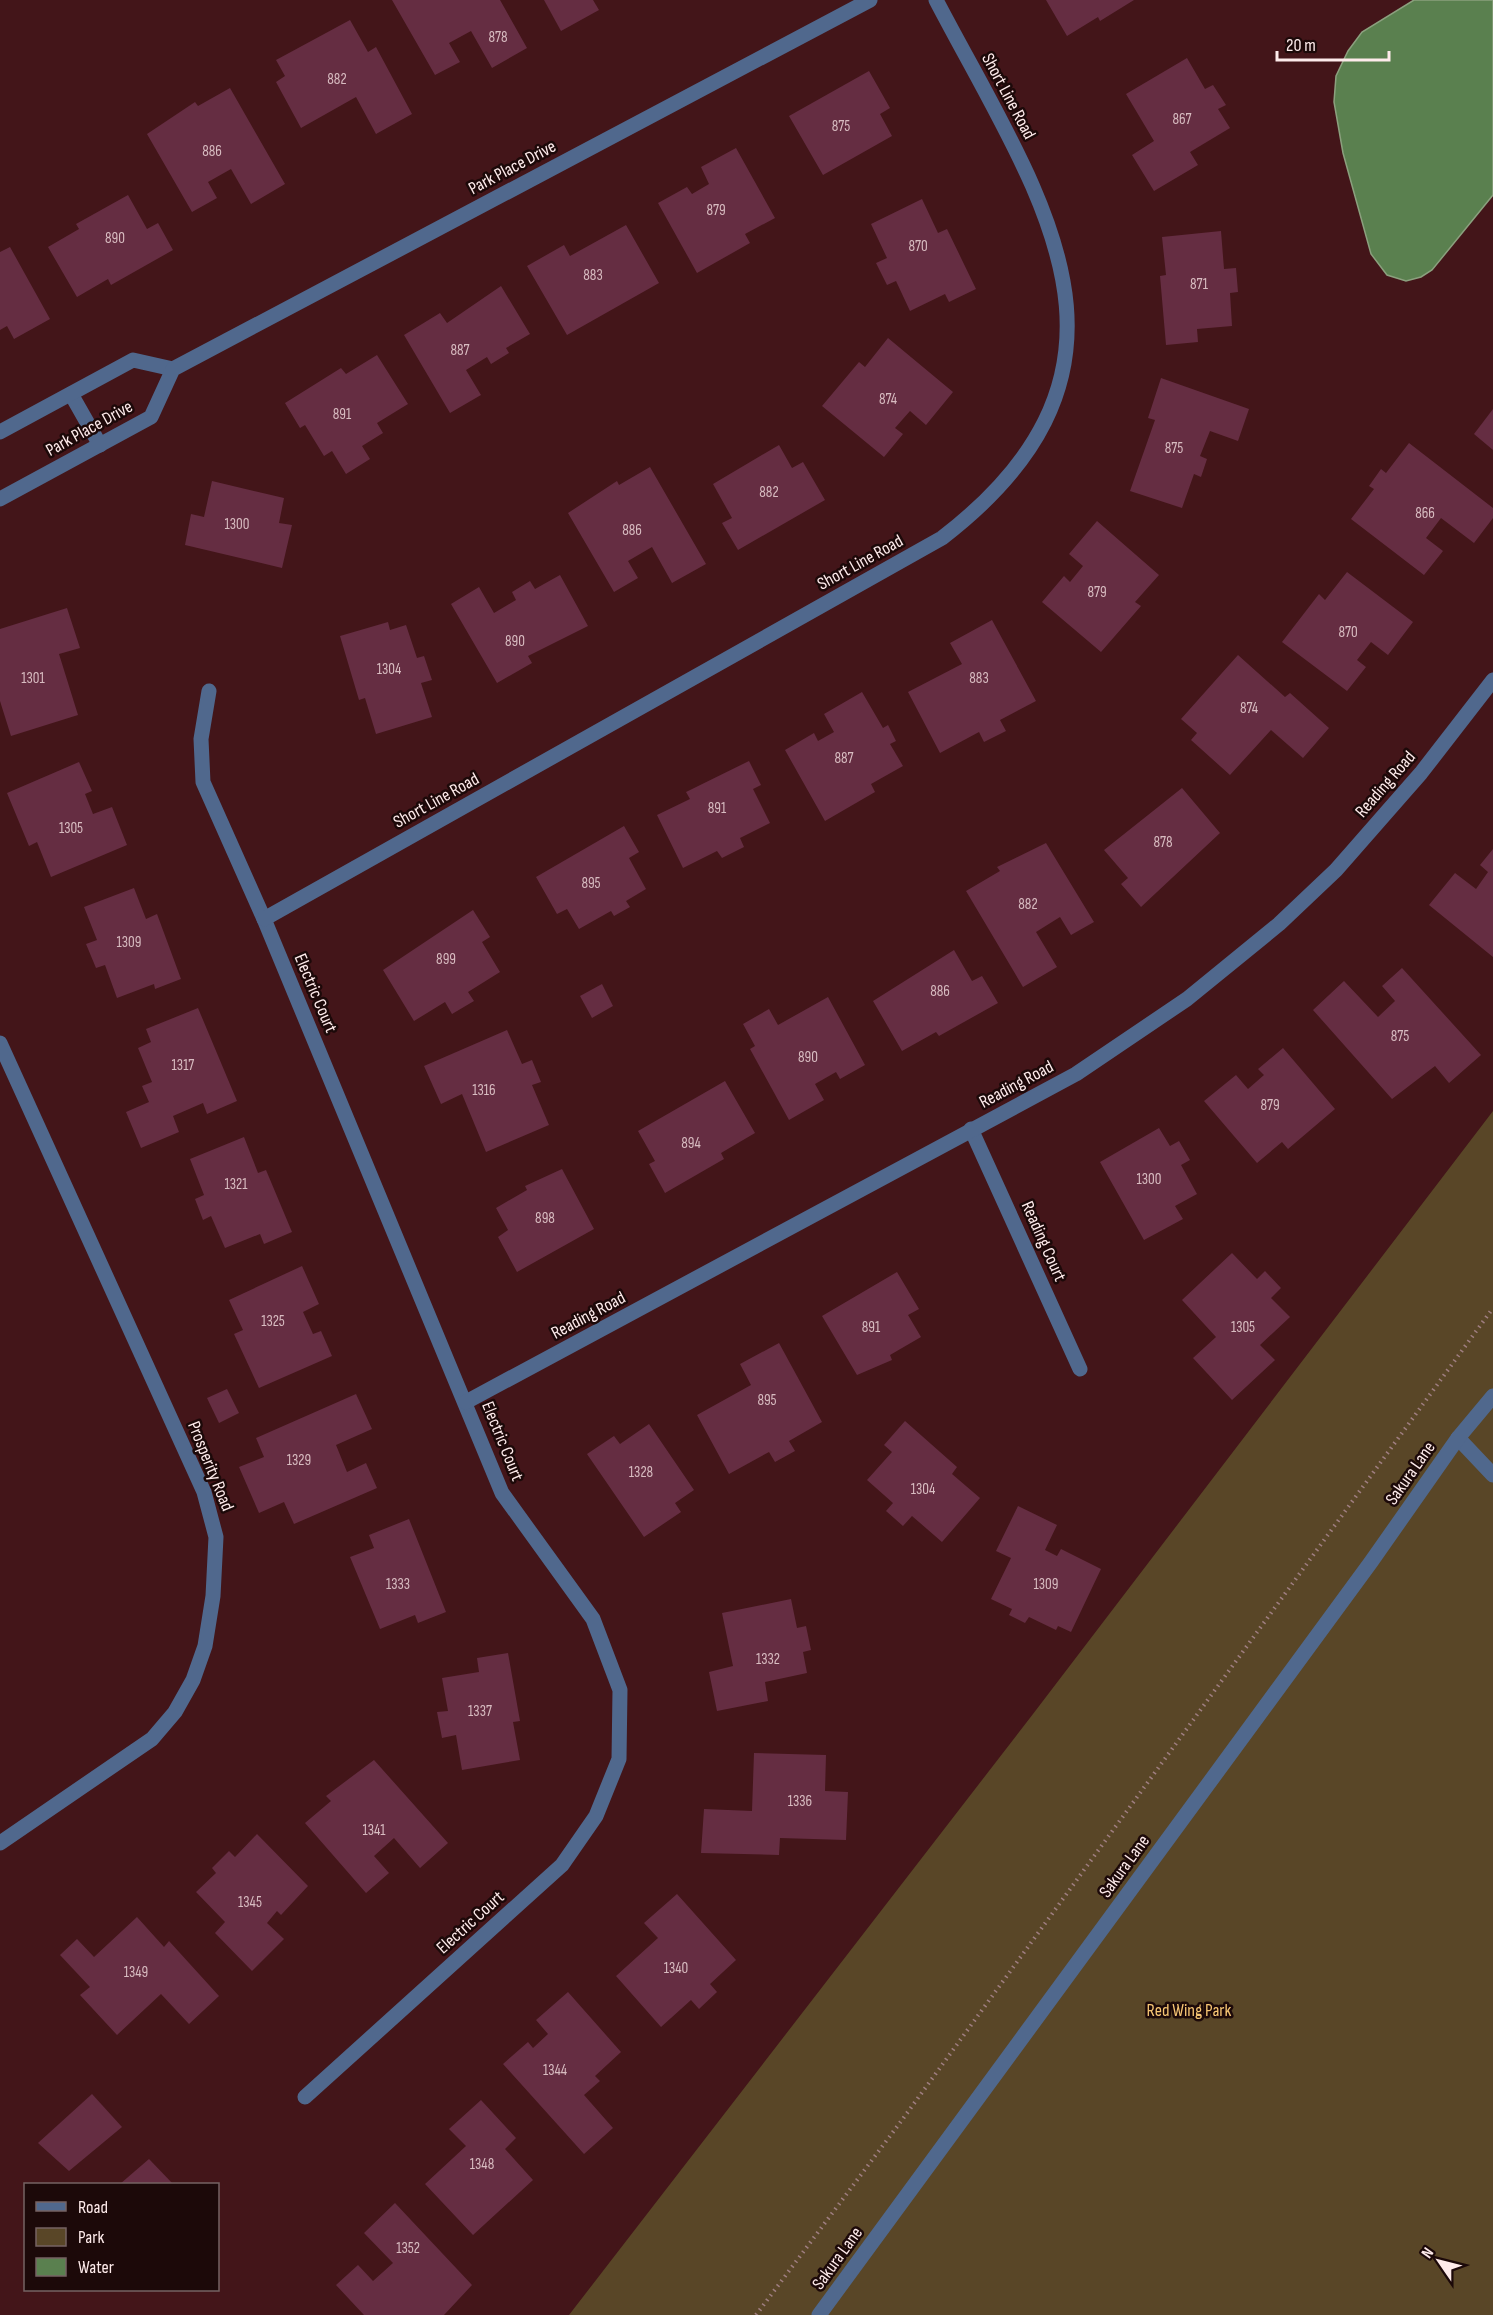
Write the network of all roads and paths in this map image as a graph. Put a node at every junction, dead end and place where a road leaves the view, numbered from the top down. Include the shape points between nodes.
1 (870, 0) edge
2 (936, 0) edge
3 (173, 369) junction
4 (71, 394) junction
5 (0, 432) edge
6 (100, 445) junction
7 (0, 499) edge
8 (1493, 680) edge
9 (209, 691) dead end
10 (264, 919) junction
11 (0, 1043) edge
12 (971, 1129) junction
13 (1493, 1308) edge
14 (1080, 1369) dead end
15 (1493, 1396) edge
16 (465, 1402) junction
17 (1458, 1437) junction
18 (1493, 1475) edge
19 (0, 1843) edge
20 (305, 2097) dead end
21 (759, 2310) junction
22 (756, 2315) edge
23 (765, 2315) edge
24 (819, 2315) edge

1 - 3 street, Park Place Drive
2 - 10 street, Short Line Road via 1035,189 1066,284 1067,351 1061,382 1032,444 992,496 942,538
3 - 4 street via 132,360
3 - 6 street, Park Place Drive via 151,417
4 - 5 street
4 - 6 street
6 - 7 street, Park Place Drive
8 - 12 street, Reading Road via 1421,773 1336,870 1279,924 1188,999 1076,1074
9 - 10 street, Electric Court via 201,740 202,782
10 - 16 street, Electric Court
11 - 19 street, Prosperity Road via 204,1492 216,1537 205,1646 193,1680 175,1712 152,1739
12 - 14 street, Reading Court
12 - 16 street, Reading Road
13 - 21 path via 909,2111
15 - 17 street, Sakura Lane
16 - 20 street, Electric Court via 502,1492 593,1618 620,1690 619,1759 596,1816 562,1865
17 - 18 street, Sakura Lane
17 - 24 street, Sakura Lane via 1371,1562
21 - 22 path
21 - 23 path

